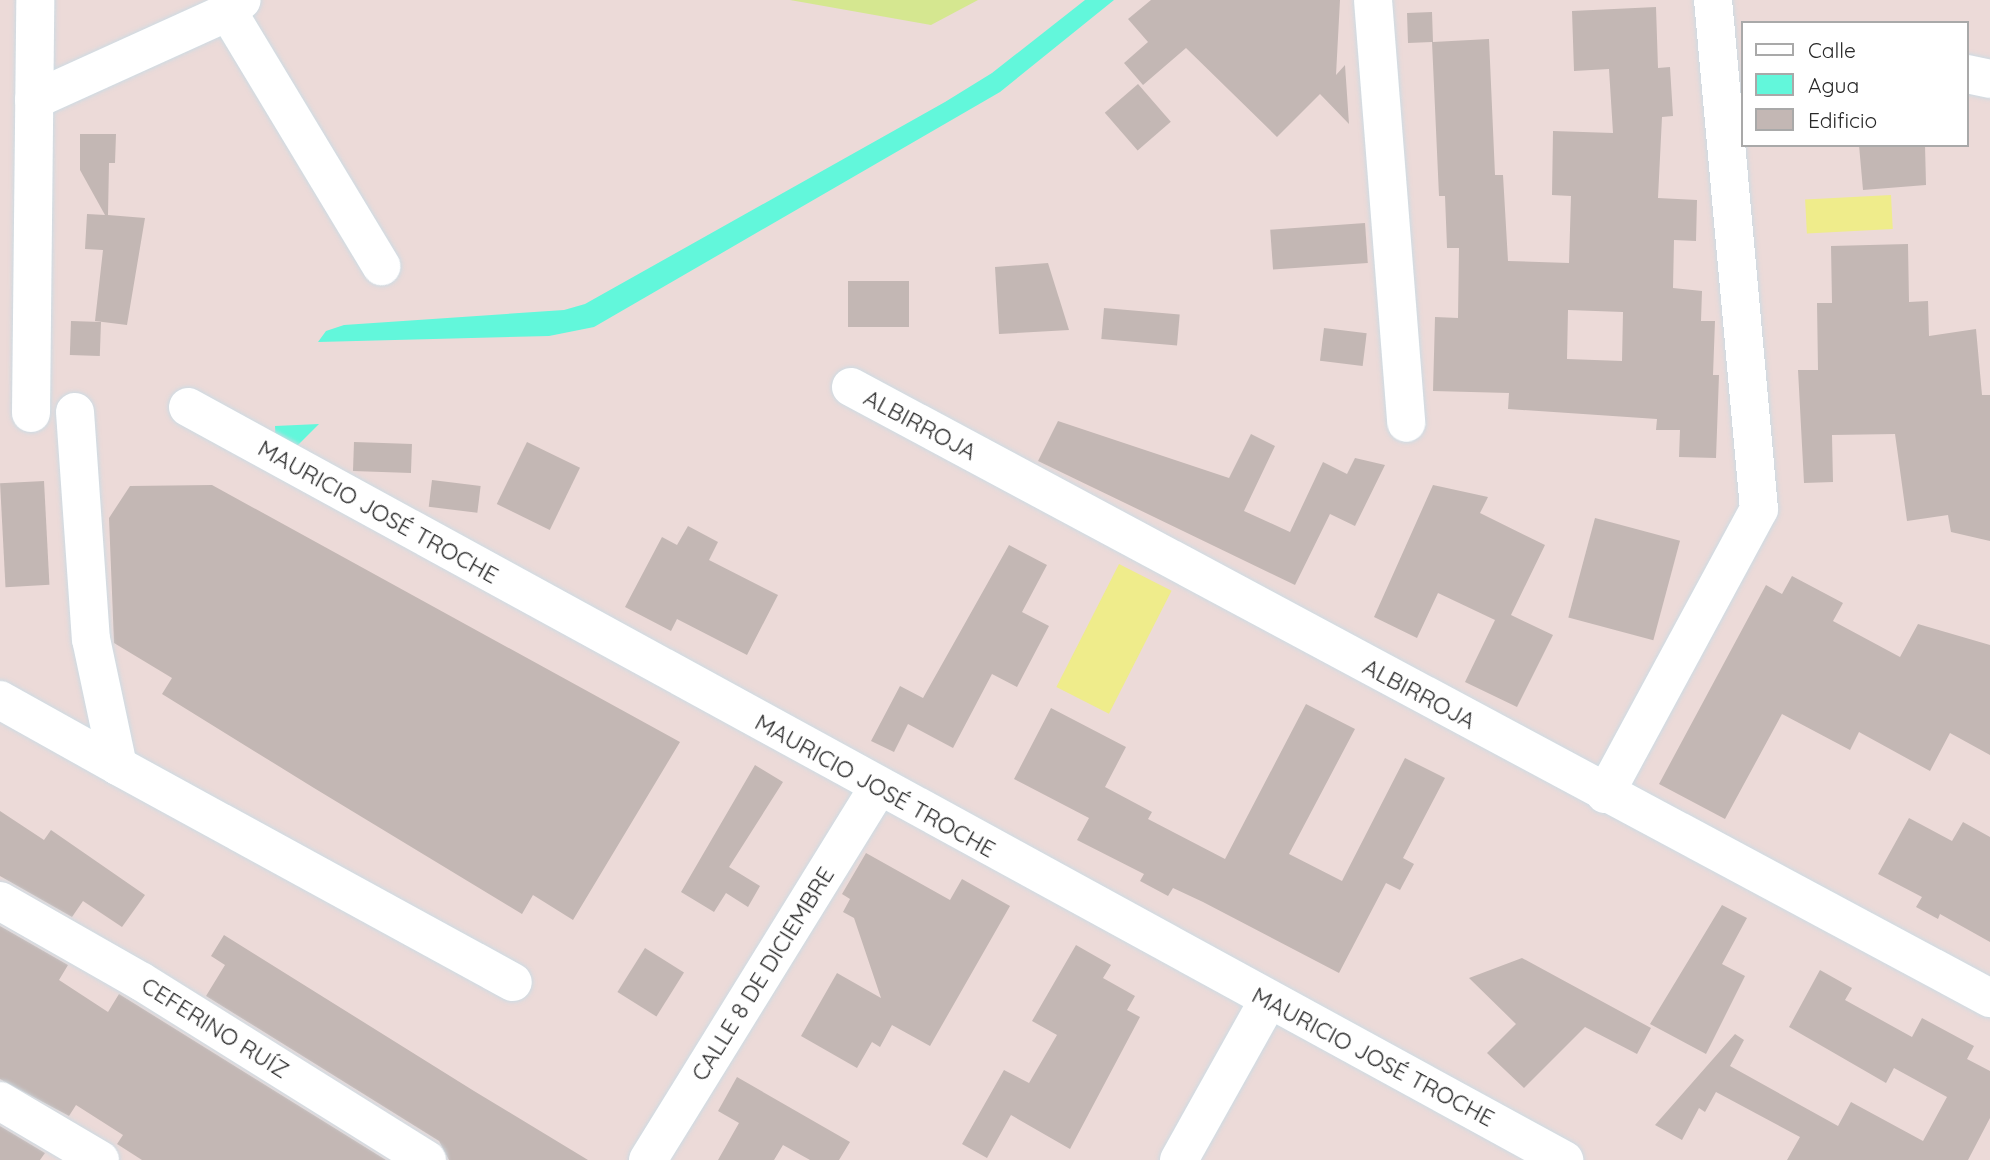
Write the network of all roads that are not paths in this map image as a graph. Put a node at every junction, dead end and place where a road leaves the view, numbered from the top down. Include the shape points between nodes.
1 (34, 0) edge
2 (1373, 0) edge
3 (1713, 0) edge
4 (235, 6) edge
5 (1969, 74) edge
6 (1990, 79) edge
7 (34, 100) junction
8 (381, 266) dead end
9 (850, 387) dead end
10 (188, 407) dead end
11 (75, 412) dead end
12 (31, 413) dead end
13 (1406, 423) dead end
14 (0, 700) edge
15 (118, 766) junction
16 (878, 788) junction
17 (1605, 794) junction
18 (0, 901) edge
19 (513, 982) dead end
20 (1990, 998) edge
21 (1268, 1001) junction
22 (0, 1101) edge
23 (100, 1160) edge
24 (427, 1160) edge
25 (648, 1160) edge
26 (1179, 1160) edge
27 (1564, 1160) edge

1 - 7 street
2 - 13 street
3 - 17 street via 1759,509
4 - 7 street
4 - 8 street
5 - 6 street
7 - 12 street
9 - 17 street, ALBIRROJA
10 - 16 street, MAURICIO JOSÉ TROCHE
11 - 15 street via 91,639
14 - 15 street
15 - 19 street
16 - 21 street, MAURICIO JOSÉ TROCHE
16 - 25 street, CALLE 8 DE DICIEMBRE
17 - 20 street, ALBIRROJA
18 - 24 street, CEFERINO RUÍZ via 142,982
21 - 26 street
21 - 27 street, MAURICIO JOSÉ TROCHE
22 - 23 street

